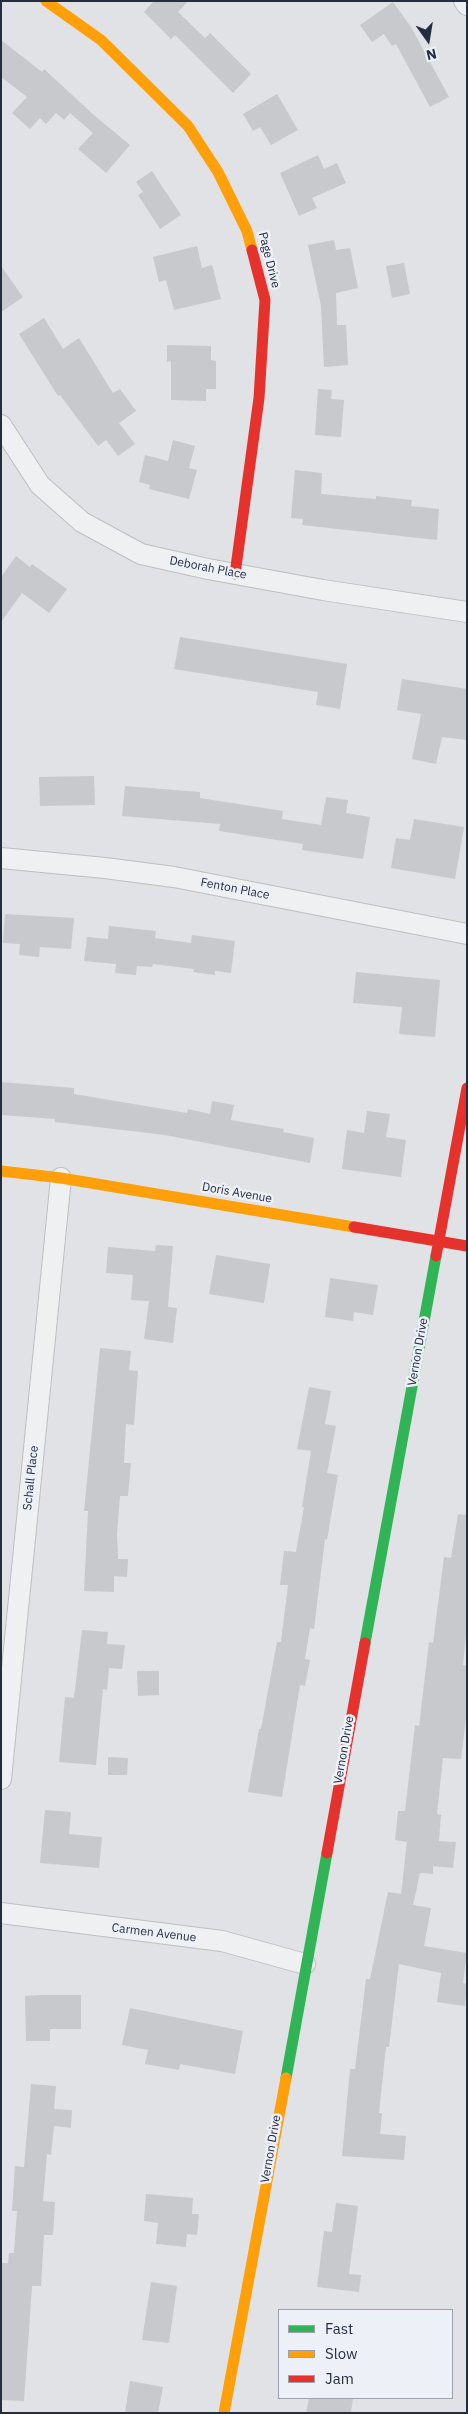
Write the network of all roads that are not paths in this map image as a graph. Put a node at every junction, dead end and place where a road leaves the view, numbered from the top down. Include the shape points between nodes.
1 (46, 1) edge
2 (464, 1) edge
3 (467, 5) edge
4 (1, 425) edge
5 (235, 574) junction
6 (467, 612) edge
7 (1, 858) edge
8 (467, 934) edge
9 (467, 1088) edge
10 (1, 1172) edge
11 (62, 1178) junction
12 (438, 1242) junction
13 (467, 1246) edge
14 (1, 1779) edge
15 (1, 1913) edge
16 (305, 1964) junction
17 (224, 2413) edge

1 - 5 street, Page Drive via 102,40 188,126 218,172 247,231 265,300 259,398
2 - 3 street
4 - 5 street, Deborah Place via 40,485 82,522 140,554
5 - 6 street, Deborah Place
7 - 8 street, Fenton Place via 174,877
9 - 12 street, Vernon Drive
10 - 11 street, Doris Avenue
11 - 12 street, Doris Avenue
11 - 14 street, Schall Place
12 - 13 street, Doris Avenue
12 - 16 street, Vernon Drive
15 - 16 street, Carmen Avenue via 222,1941
16 - 17 street, Vernon Drive

